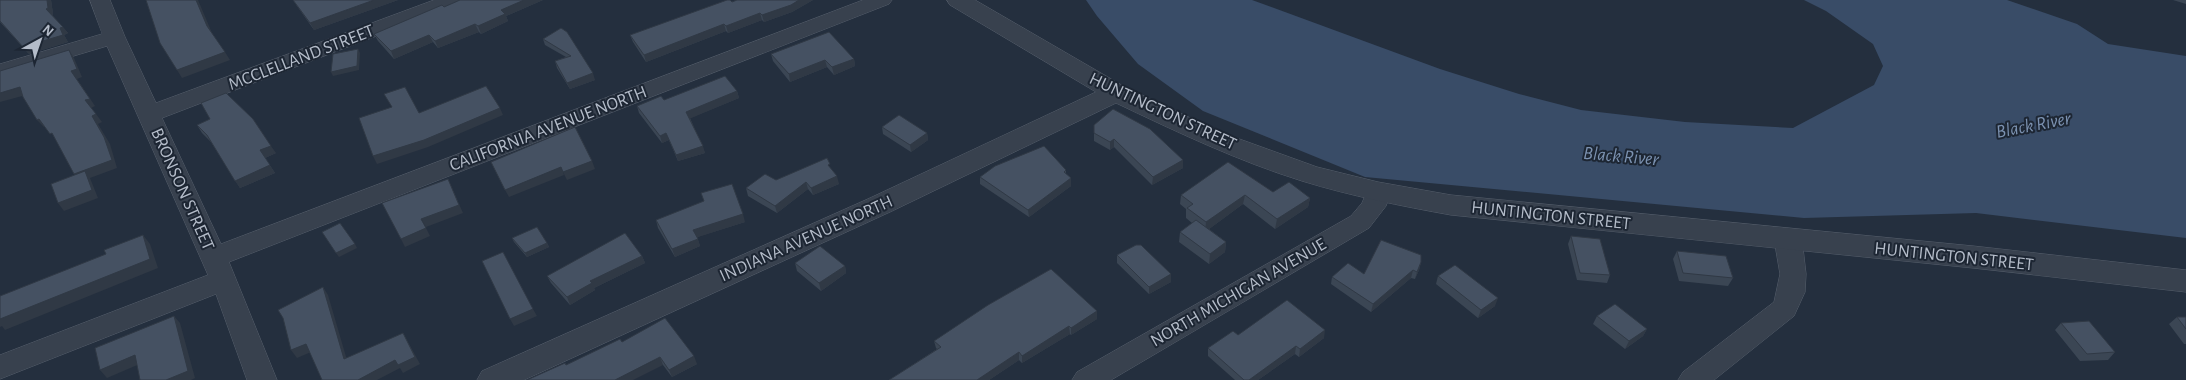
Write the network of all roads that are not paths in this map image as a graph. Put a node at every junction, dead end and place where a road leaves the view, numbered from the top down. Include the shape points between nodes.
1 (454, 0) edge
2 (882, 0) edge
3 (958, 0) edge
4 (105, 1) edge
5 (114, 37) junction
6 (0, 71) edge
7 (1116, 92) junction
8 (150, 114) junction
9 (1378, 192) junction
10 (1787, 239) junction
11 (219, 268) junction
12 (2186, 281) edge
13 (0, 367) edge
14 (262, 380) edge
15 (493, 380) edge
16 (1087, 380) edge
17 (1693, 380) edge

1 - 8 street, MCCLELLAND STREET
2 - 11 street, CALIFORNIA AVENUE NORTH
3 - 7 street, HUNTINGTON STREET
4 - 5 street, BRONSON STREET
5 - 6 street
5 - 8 street, BRONSON STREET
7 - 9 street, HUNTINGTON STREET via 1211,138 1310,174
7 - 15 street, INDIANA AVENUE NORTH via 880,205
8 - 11 street, BRONSON STREET
9 - 10 street, HUNTINGTON STREET via 1451,204
9 - 16 street, NORTH MICHIGAN AVENUE via 1373,206 1360,222
10 - 12 street, HUNTINGTON STREET
10 - 17 street via 1793,261 1792,296 1784,309
11 - 13 street, CALIFORNIA AVENUE NORTH
11 - 14 street, BRONSON STREET

